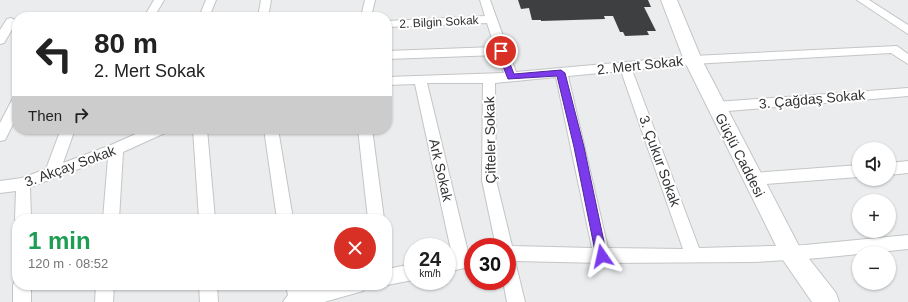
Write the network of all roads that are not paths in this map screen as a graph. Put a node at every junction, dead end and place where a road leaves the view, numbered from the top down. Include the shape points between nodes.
1 (158, 0) edge
2 (211, 0) edge
3 (266, 0) edge
4 (370, 0) edge
5 (485, 0) edge
6 (669, 0) edge
7 (862, 0) edge
8 (152, 12) edge
9 (206, 12) edge
10 (264, 12) edge
11 (367, 12) edge
12 (491, 19) junction
13 (9, 21) edge
14 (392, 24) edge
15 (908, 30) edge
16 (0, 40) edge
17 (501, 51) junction
18 (392, 55) edge
19 (693, 60) junction
20 (908, 60) edge
21 (625, 66) junction
22 (561, 73) junction
23 (511, 77) junction
24 (420, 79) junction
25 (490, 79) junction
26 (392, 81) edge
27 (908, 92) edge
28 (716, 107) junction
29 (12, 113) edge
30 (66, 134) edge
31 (147, 134) edge
32 (200, 134) edge
33 (272, 134) edge
34 (366, 134) edge
35 (0, 136) edge
36 (116, 149) junction
37 (908, 167) edge
38 (896, 168) edge
39 (852, 172) edge
40 (52, 173) junction
41 (753, 180) junction
42 (23, 184) junction
43 (0, 187) edge
44 (23, 214) edge
45 (111, 214) edge
46 (207, 214) edge
47 (284, 214) edge
48 (375, 214) edge
49 (502, 238) edge
50 (908, 242) edge
51 (516, 253) edge
52 (791, 253) junction
53 (602, 256) junction
54 (694, 256) junction
55 (461, 261) edge
56 (404, 274) edge
57 (392, 276) edge
58 (22, 290) edge
59 (105, 290) edge
60 (208, 290) edge
61 (332, 290) edge
62 (513, 290) edge
63 (296, 297) edge
64 (22, 302) edge
65 (104, 302) edge
66 (209, 302) edge
67 (516, 302) edge
68 (827, 302) edge

1 - 8 street
2 - 9 street
3 - 10 street
4 - 11 street
5 - 12 street
6 - 19 main road, Güçlü Caddesi
7 - 15 street
12 - 14 street, 2. Bilgin Sokak
12 - 17 street
13 - 16 street
17 - 18 street
17 - 23 street
19 - 20 street, 2. Mert Sokak via 893,50
19 - 21 street, 2. Mert Sokak
19 - 28 main road, Güçlü Caddesi
21 - 22 street, 2. Mert Sokak
21 - 54 street, 3. Çukur Sokak
22 - 23 street, 2. Mert Sokak
22 - 53 street
23 - 25 street, 2. Mert Sokak
24 - 25 street, 2. Mert Sokak
24 - 26 street, 2. Mert Sokak
24 - 55 street, Ark Sokak
25 - 49 street, Çifteler Sokak via 489,180
27 - 28 street, 3. Çağdaş Sokak
28 - 41 main road, Güçlü Caddesi
29 - 35 street
30 - 40 street
31 - 36 street, 3. Akçay Sokak
32 - 46 street
33 - 47 street
34 - 48 street
36 - 40 street, 3. Akçay Sokak
36 - 45 street
37 - 38 street
39 - 41 street
40 - 42 street, 3. Akçay Sokak
41 - 52 main road, Güçlü Caddesi
42 - 43 street, 3. Akçay Sokak
42 - 44 street
50 - 52 street
51 - 53 street
52 - 54 street
52 - 68 main road, Güçlü Caddesi
53 - 54 street
56 - 57 street
58 - 64 street
59 - 65 street
60 - 66 street
61 - 63 street
62 - 67 street

